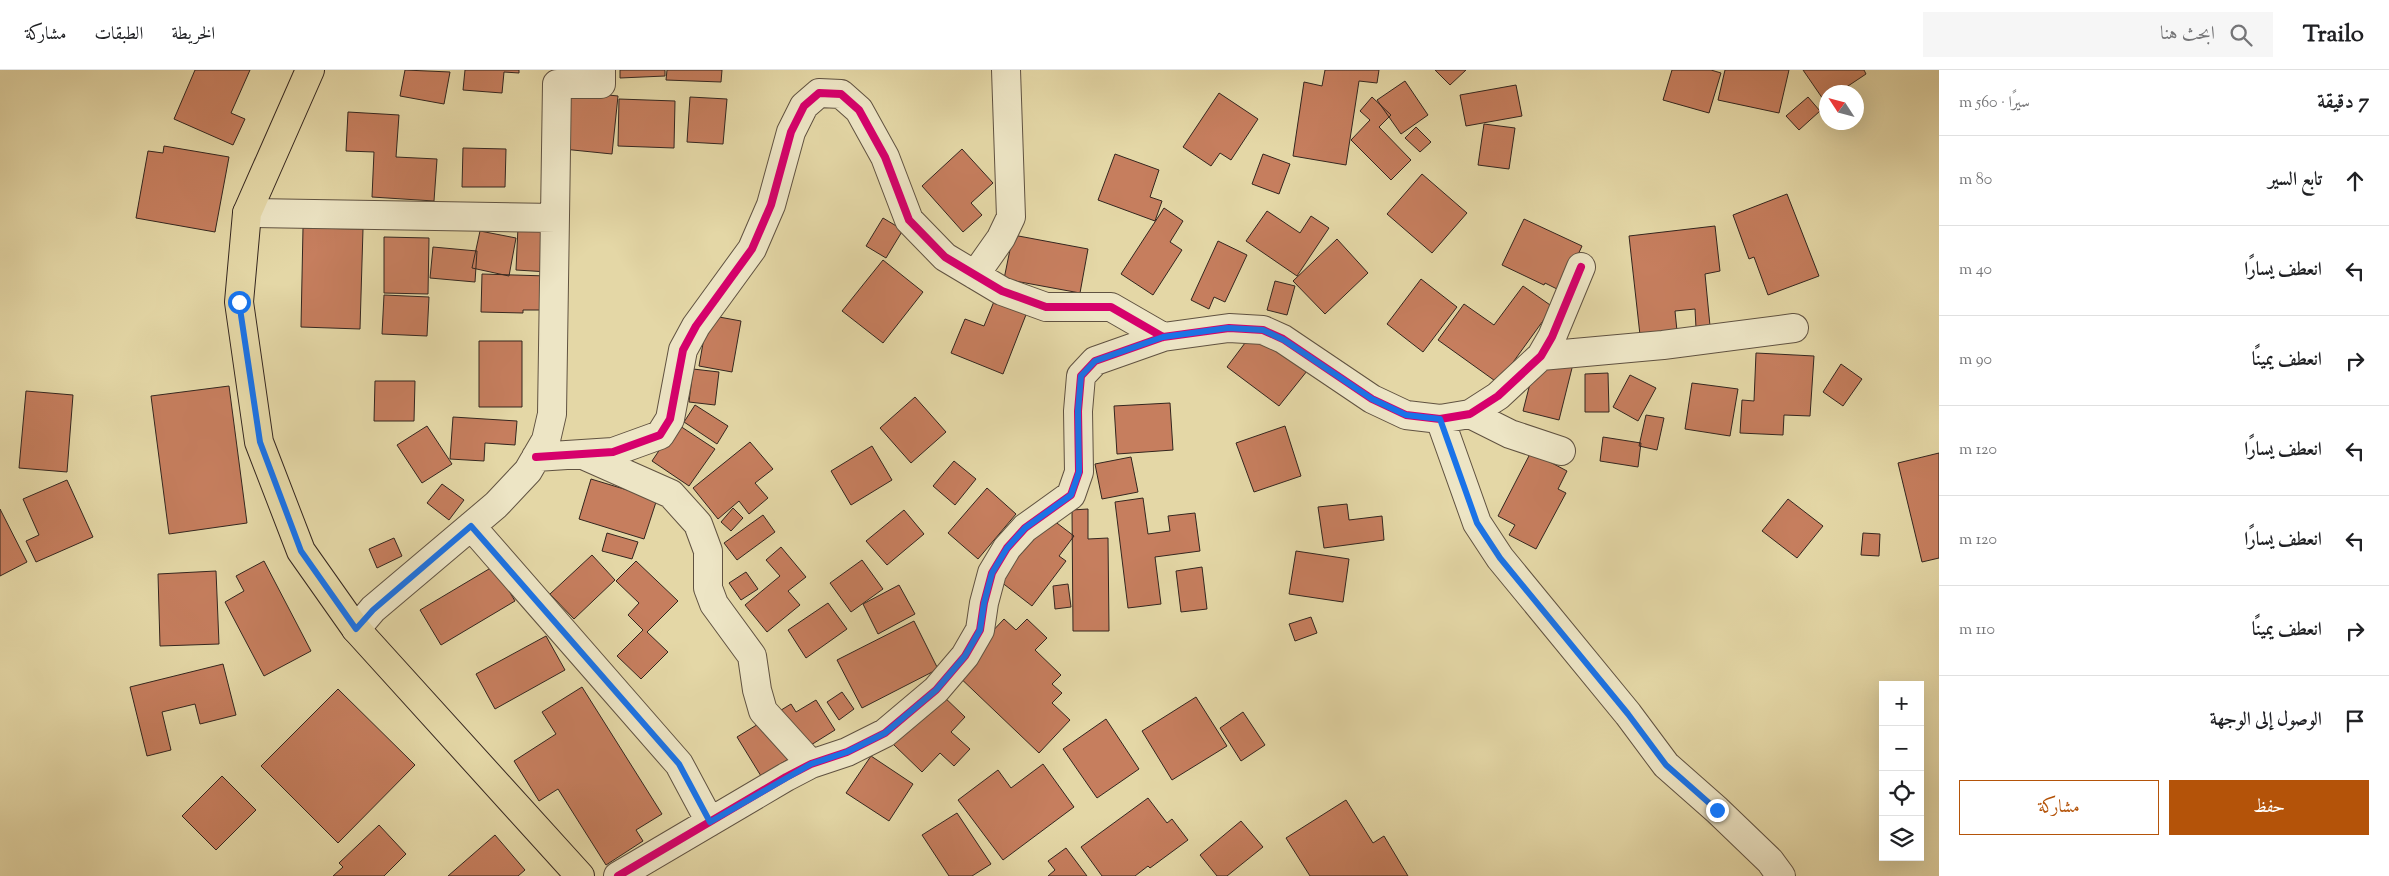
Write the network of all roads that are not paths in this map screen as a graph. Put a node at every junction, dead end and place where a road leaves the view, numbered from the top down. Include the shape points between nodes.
1 (310, 70) edge
2 (602, 70) edge
3 (1006, 70) edge
4 (247, 212) junction
5 (555, 218) junction
6 (1581, 267) dead end
7 (975, 275) junction
8 (1794, 328) dead end
9 (1163, 337) junction
10 (1541, 356) junction
11 (1470, 414) junction
12 (1440, 419) junction
13 (1562, 451) dead end
14 (581, 454) junction
15 (536, 457) junction
16 (471, 526) junction
17 (356, 629) junction
18 (811, 764) junction
19 (710, 822) junction
20 (580, 876) edge
21 (618, 876) edge
22 (1781, 876) edge

1 - 4 main road
2 - 5 street via 601,84 557,84
3 - 7 street via 1011,217 1001,238
4 - 5 street
4 - 17 main road via 239,302 260,442 301,551
5 - 15 street via 552,414 546,440
6 - 10 street
7 - 9 street via 1002,291 1046,307 1111,307
7 - 14 street via 945,257 909,220 884,157 860,110 841,94 819,93 804,106 791,132 771,205 752,248 696,326 683,350 670,419 660,435 613,452
8 - 10 street
9 - 12 street via 1228,328 1263,330 1284,340 1372,399 1406,415
9 - 18 street via 1095,361 1081,376 1079,472 1071,495 1025,528 1007,548 992,573 980,630 965,656 936,690 885,733 847,752
10 - 11 street via 1498,396
11 - 12 street
11 - 13 street via 1510,434
12 - 22 street via 1477,523 1500,558 1666,765 1770,861
14 - 15 street
14 - 18 street via 671,494 698,524 708,551 708,588 714,604 752,656 763,711
15 - 16 street via 528,471 496,505
16 - 17 street via 373,610
16 - 19 street via 679,764
17 - 20 main road
18 - 19 street
19 - 21 street

